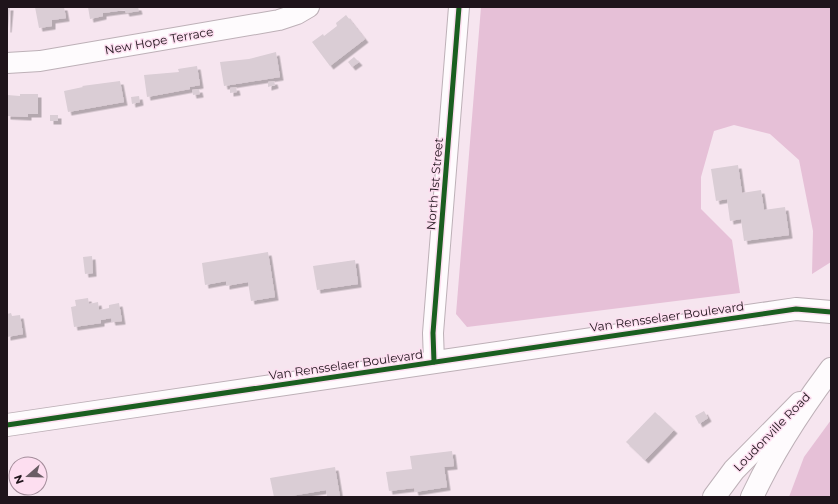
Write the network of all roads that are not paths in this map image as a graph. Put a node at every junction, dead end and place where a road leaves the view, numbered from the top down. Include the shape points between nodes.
1 (309, 7) edge
2 (459, 7) edge
3 (7, 63) edge
4 (831, 312) edge
5 (434, 362) junction
6 (827, 375) edge
7 (7, 425) edge
8 (714, 497) edge
9 (752, 497) edge

1 - 3 street, New Hope Terrace via 279,20 40,61
2 - 5 street, North 1st Street via 433,333
4 - 5 street, Van Rensselaer Boulevard via 796,309
5 - 7 street, Van Rensselaer Boulevard
6 - 8 street, Loudonville Road via 734,470
6 - 9 street via 792,425 763,473

